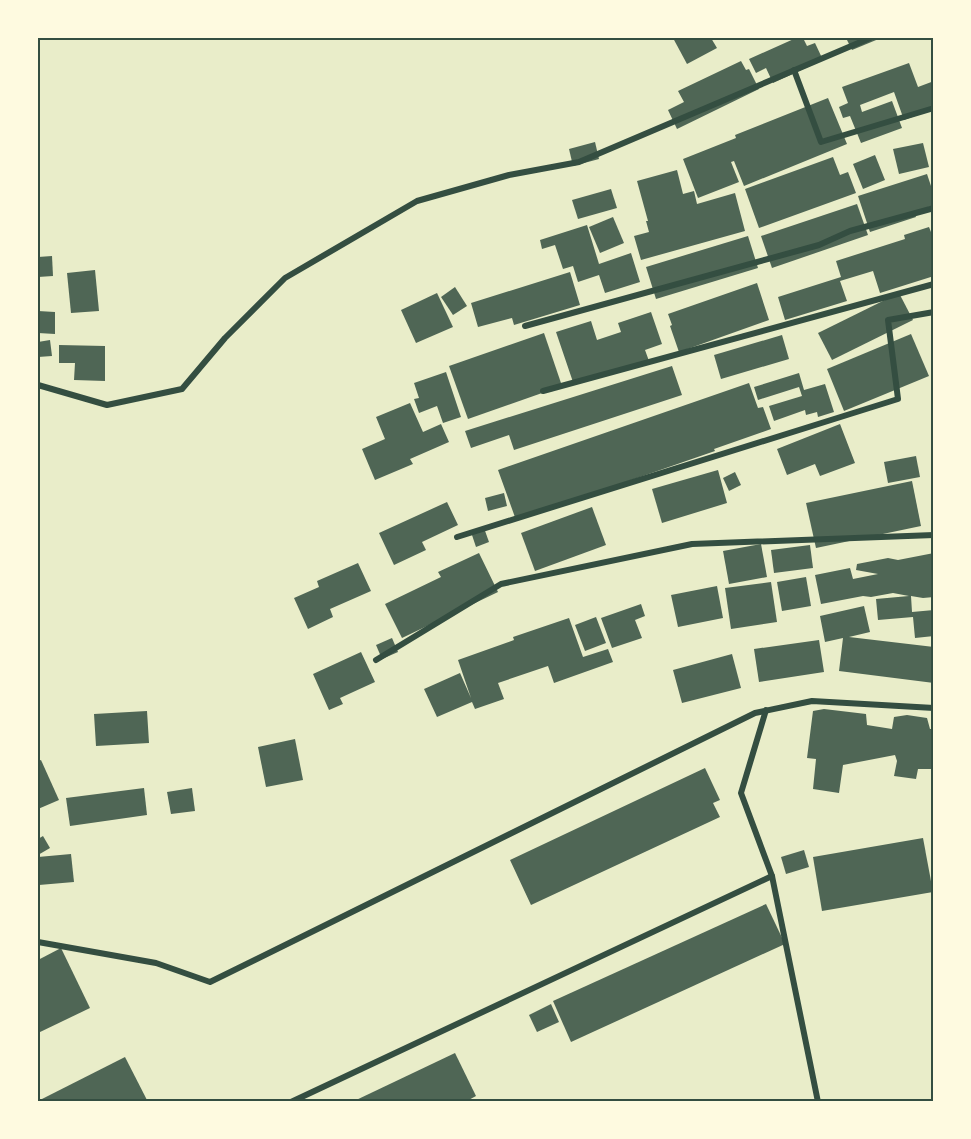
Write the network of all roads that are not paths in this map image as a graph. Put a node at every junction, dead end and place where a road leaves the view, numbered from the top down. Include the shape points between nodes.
1 (870, 38) edge
2 (794, 70) junction
3 (933, 108) edge
4 (933, 208) edge
5 (933, 284) edge
6 (933, 312) edge
7 (525, 326) dead end
8 (38, 385) edge
9 (543, 391) dead end
10 (933, 536) edge
11 (458, 537) dead end
12 (376, 660) dead end
13 (933, 708) edge
14 (766, 711) junction
15 (772, 876) junction
16 (38, 942) edge
17 (291, 1101) edge
18 (818, 1101) edge

1 - 2 street
2 - 3 street via 821,142
2 - 8 street via 579,162 509,175 417,201 285,278 225,338 182,389 107,405
4 - 7 street via 850,231 819,245
5 - 9 street
6 - 11 street via 888,320 898,399
10 - 12 street via 692,544 501,584
13 - 14 street via 812,701
14 - 15 street via 741,793
14 - 16 street via 744,718 210,982 156,963
15 - 17 street
15 - 18 street

